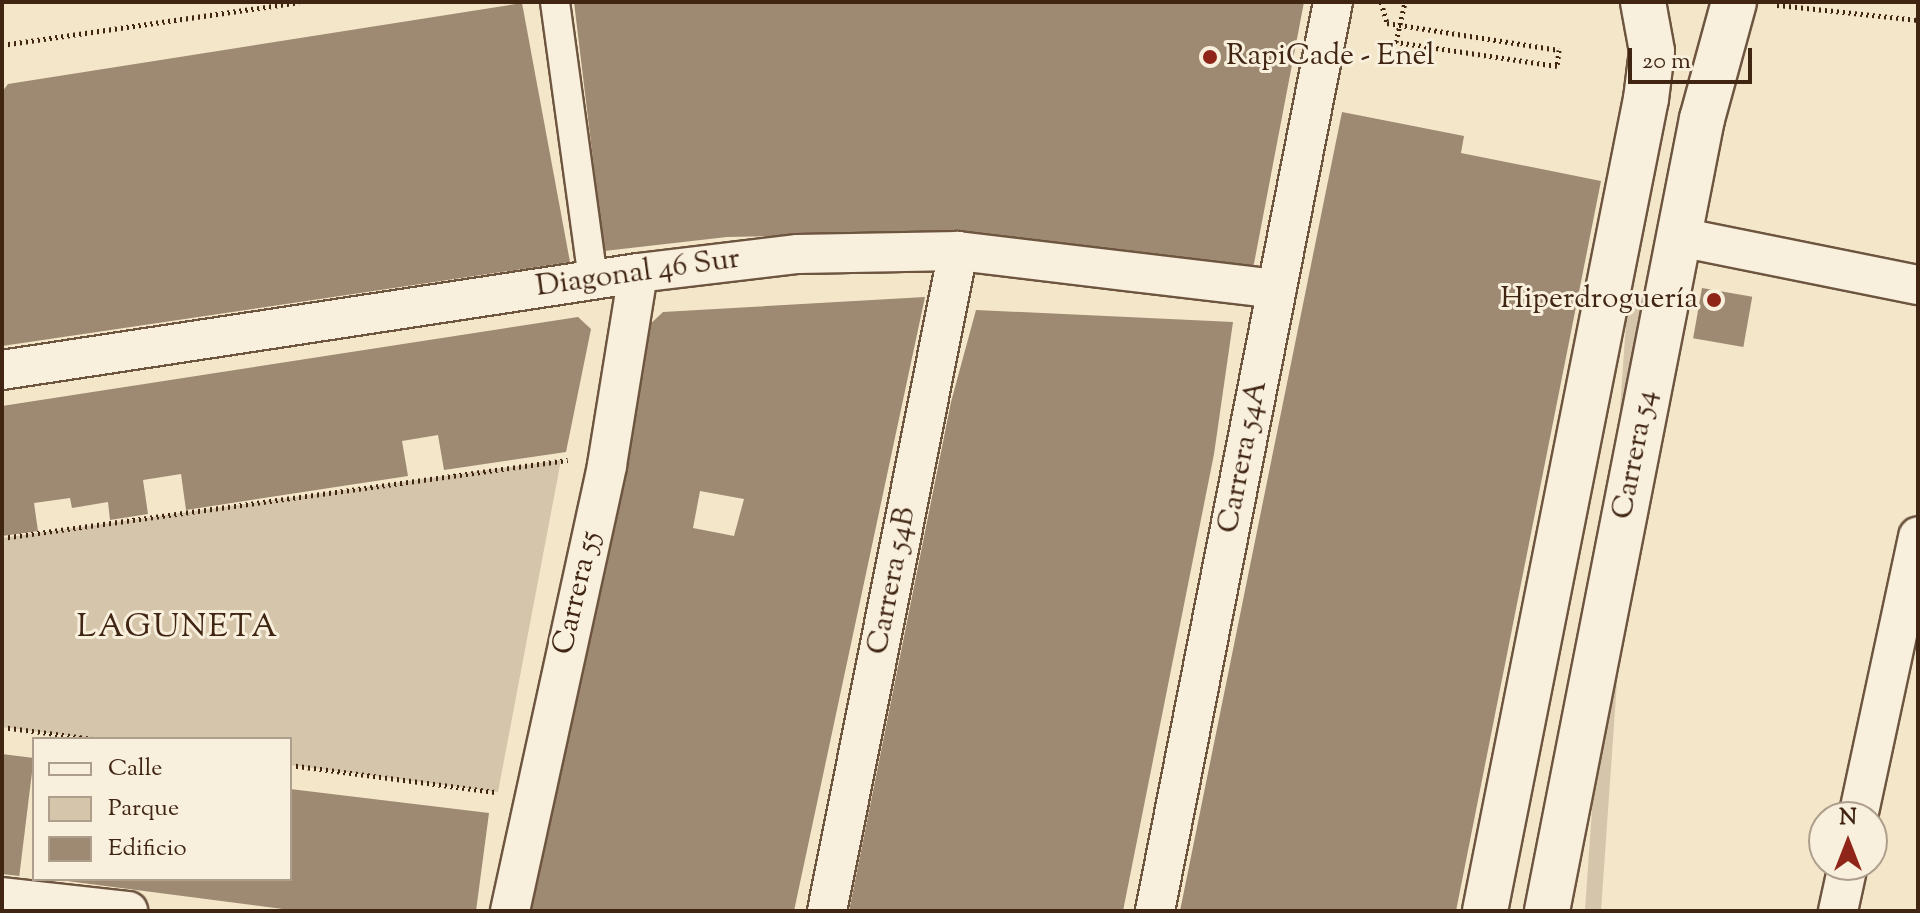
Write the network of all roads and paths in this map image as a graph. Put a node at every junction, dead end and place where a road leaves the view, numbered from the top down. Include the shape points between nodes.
1 (299, 2) edge
2 (555, 2) edge
3 (1333, 2) edge
4 (1381, 2) edge
5 (1405, 2) edge
6 (1643, 2) edge
7 (1753, 3) edge
8 (1918, 20) edge
9 (2, 45) edge
10 (1679, 237) junction
11 (958, 251) junction
12 (638, 273) junction
13 (593, 280) junction
14 (1918, 285) edge
15 (1277, 289) junction
16 (2, 370) edge
17 (607, 465) junction
18 (1918, 536) edge
19 (2, 538) edge
20 (2, 727) edge
21 (80, 737) edge
22 (292, 765) edge
23 (533, 797) junction
24 (1861, 801) edge
25 (1498, 845) junction
26 (1845, 881) edge
27 (2, 897) edge
28 (1548, 908) edge
29 (128, 911) edge
30 (510, 911) edge
31 (827, 911) edge
32 (1155, 911) edge
33 (1485, 911) edge
34 (1838, 911) edge

1 - 9 path
2 - 13 street
3 - 15 street, Carrera 54A
4 - 5 path, bridge via 1387,23 1559,50 1557,66 1396,42
6 - 25 street, Carrera 54 via 1652,51 1646,99
7 - 8 path
7 - 10 street, Carrera 54 via 1715,62
10 - 14 street
10 - 28 street, Carrera 54
11 - 12 street, Diagonal 46 Sur via 798,254
11 - 15 street, Diagonal 46 Sur
11 - 31 street, Carrera 54B
12 - 13 street, Diagonal 46 Sur
12 - 17 street, Carrera 55
13 - 16 street, Diagonal 46 Sur
15 - 32 street, Carrera 54A
17 - 19 path via 561,460
17 - 23 street, Carrera 55
18 - 24 street
20 - 21 path
22 - 23 path
23 - 30 street, Carrera 55
25 - 28 street
25 - 33 street, Carrera 54
26 - 34 street
27 - 29 street

